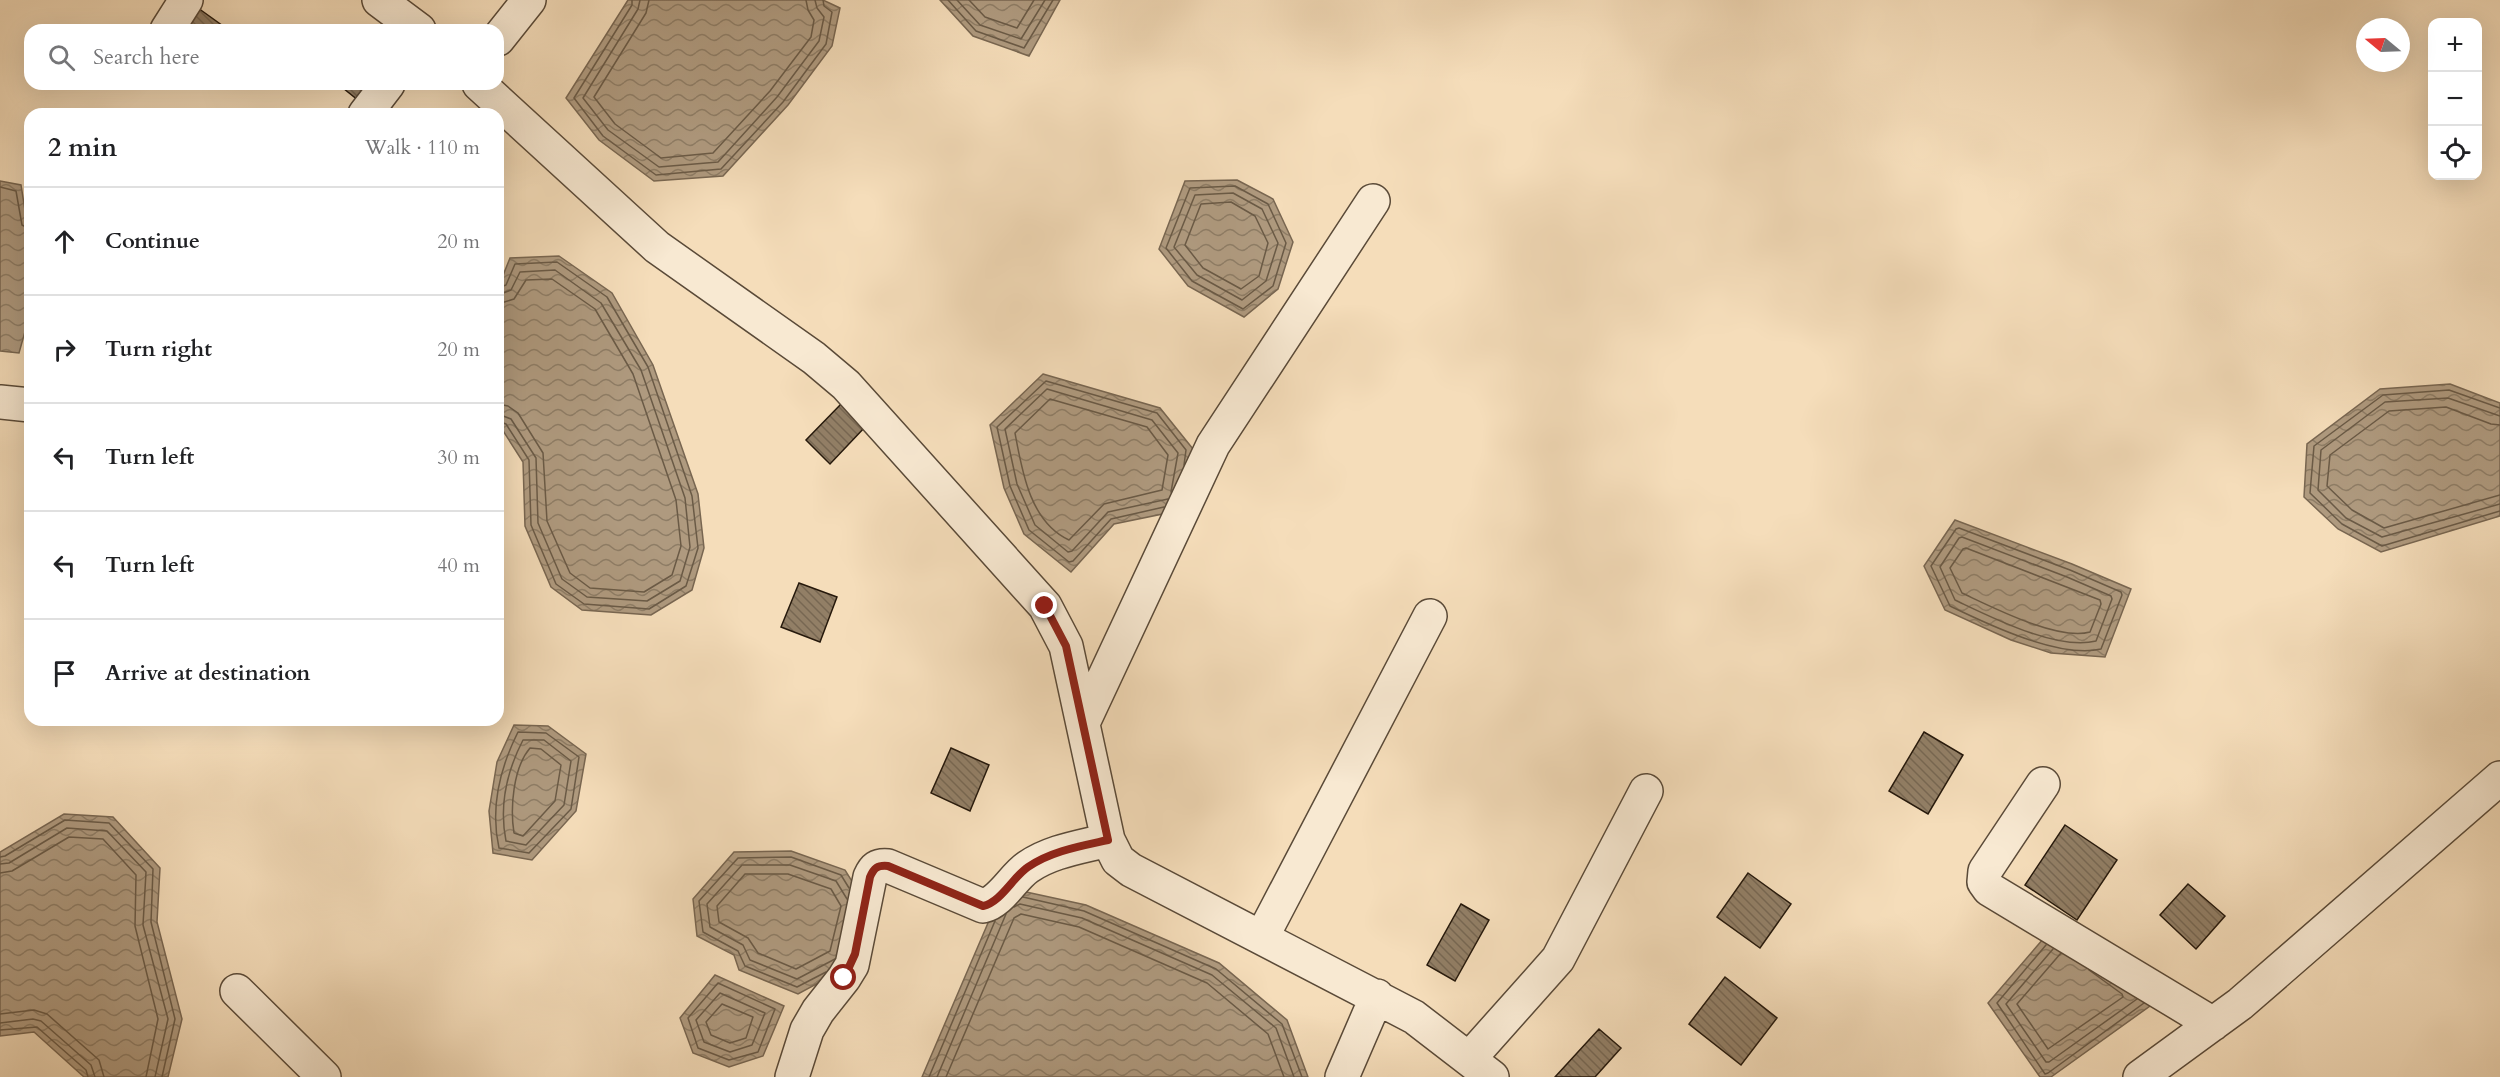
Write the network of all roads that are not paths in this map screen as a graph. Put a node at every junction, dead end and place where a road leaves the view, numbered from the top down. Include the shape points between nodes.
1 (186, 0) edge
2 (379, 0) edge
3 (529, 0) edge
4 (171, 24) edge
5 (411, 24) edge
6 (504, 31) edge
7 (383, 90) edge
8 (485, 90) edge
9 (370, 108) edge
10 (1373, 201) dead end
11 (0, 402) edge
12 (24, 404) edge
13 (1430, 615) dead end
14 (1083, 723) junction
15 (2500, 778) edge
16 (2043, 784) dead end
17 (1646, 791) dead end
18 (1108, 840) junction
19 (1262, 937) junction
20 (237, 991) dead end
21 (1377, 996) junction
22 (2213, 1024) junction
23 (1481, 1068) edge
24 (324, 1077) edge
25 (792, 1077) edge
26 (1342, 1077) edge
27 (2140, 1077) edge

1 - 4 street
2 - 5 street
3 - 6 street
7 - 9 street
8 - 14 street via 657,247 846,385 1045,606 1066,646
10 - 14 street via 1213,445
11 - 12 street
13 - 19 street
14 - 18 street
15 - 22 street
16 - 22 street via 1985,871 1984,882 1989,890
17 - 23 street via 1558,959
18 - 19 street via 1118,860 1131,870
18 - 25 street via 1056,853 1028,867 983,906 888,866 874,868 852,964 807,1030
19 - 21 street
20 - 24 street
21 - 23 street via 1414,1017
21 - 26 street
22 - 27 street

